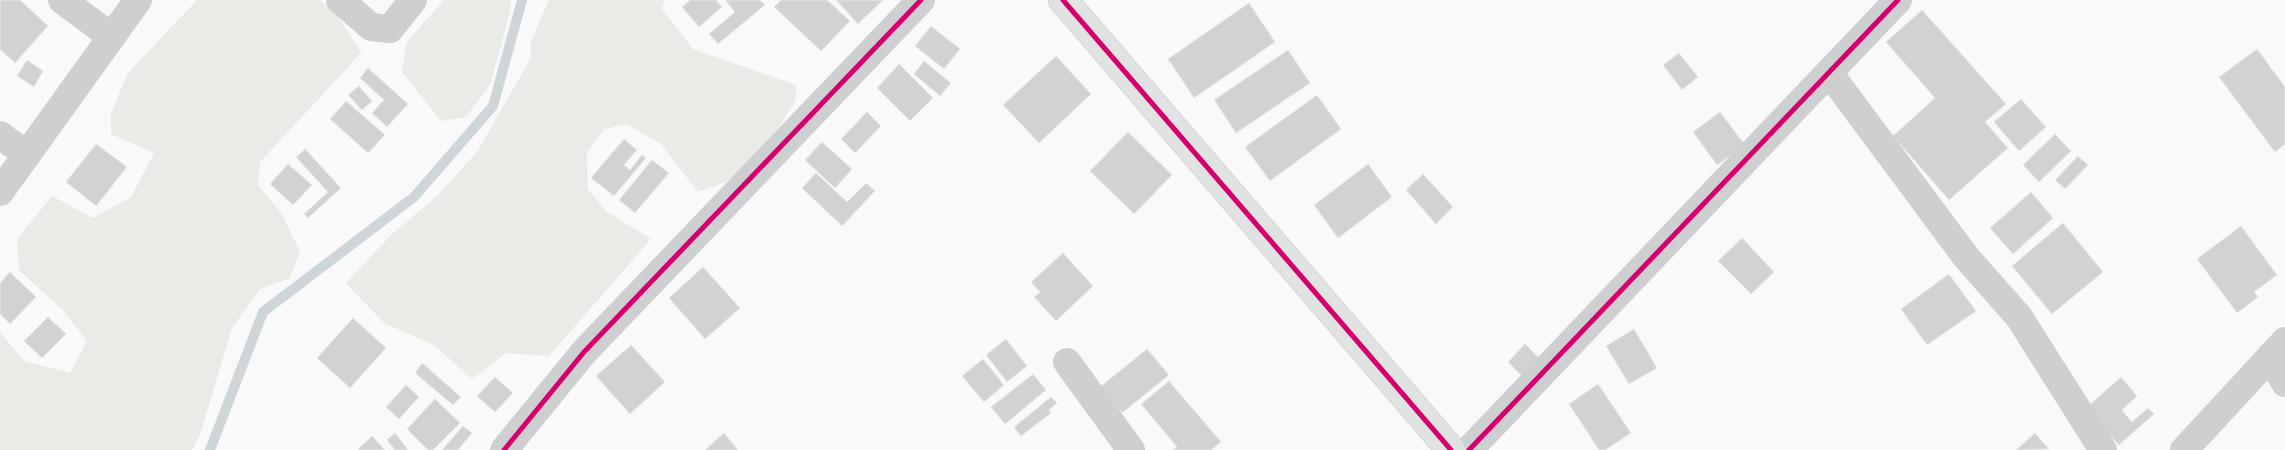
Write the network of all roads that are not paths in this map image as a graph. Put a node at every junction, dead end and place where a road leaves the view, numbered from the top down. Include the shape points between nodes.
1 (62, 0) edge
2 (138, 0) edge
3 (340, 0) edge
4 (413, 0) edge
5 (921, 0) edge
6 (1063, 0) edge
7 (1898, 0) edge
8 (112, 37) junction
9 (1830, 74) junction
10 (0, 135) edge
11 (27, 155) junction
12 (0, 192) edge
13 (2278, 349) edge
14 (1067, 362) dead end
15 (2285, 383) edge
16 (504, 450) edge
17 (1131, 450) edge
18 (1451, 450) edge
19 (1469, 450) edge
20 (2102, 450) edge
21 (2184, 450) edge

1 - 8 street
2 - 8 street
3 - 4 street via 371,27 390,29
5 - 16 street via 584,352
6 - 18 street
7 - 9 street
8 - 11 street
9 - 19 street
9 - 20 street via 1966,258 2018,317
10 - 11 street
11 - 12 street
13 - 15 street
13 - 21 street
14 - 17 street

